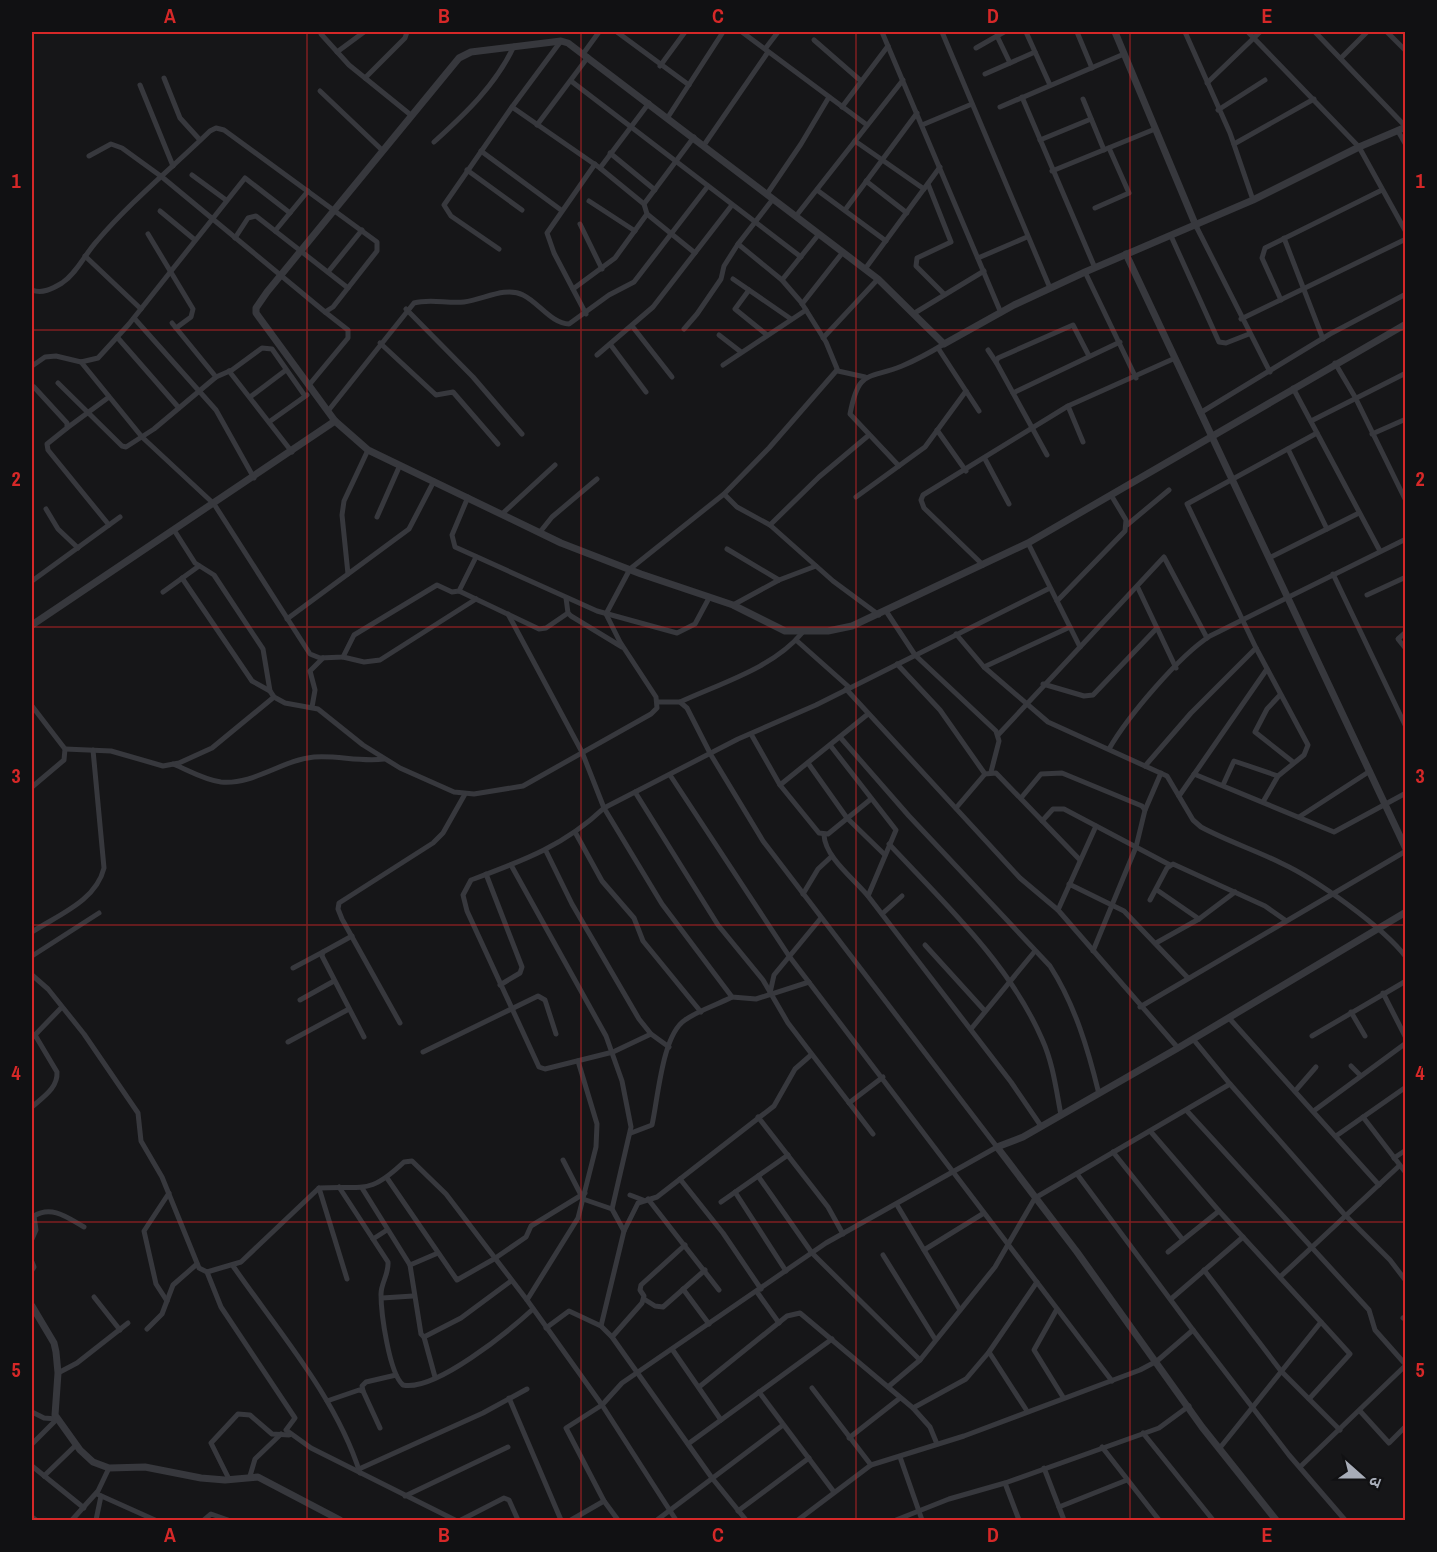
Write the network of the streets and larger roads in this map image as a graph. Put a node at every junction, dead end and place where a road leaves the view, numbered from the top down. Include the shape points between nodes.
1 (364, 32) edge
2 (407, 32) edge
3 (599, 32) edge
4 (617, 32) edge
5 (685, 32) edge
6 (723, 32) edge
7 (742, 32) edge
8 (778, 32) edge
9 (882, 32) edge
10 (942, 32) edge
11 (1004, 32) edge
12 (1026, 32) edge
13 (1077, 32) edge
14 (1115, 32) edge
15 (1185, 32) edge
16 (1248, 32) edge
17 (1260, 32) edge
18 (1315, 32) edge
19 (1367, 32) edge
20 (1387, 32) edge
21 (321, 34) dead end
22 (997, 36) junction
23 (1253, 38) junction
24 (814, 40) dead end
25 (561, 41) junction
26 (514, 46) junction
27 (888, 46) junction
28 (976, 48) dead end
29 (766, 50) junction
30 (1406, 51) edge
31 (337, 52) junction
32 (1035, 52) junction
33 (1124, 54) junction
34 (586, 55) junction
35 (1341, 58) junction
36 (1010, 63) junction
37 (660, 66) junction
38 (1092, 68) junction
39 (985, 74) dead end
40 (164, 78) dead end
41 (366, 78) junction
42 (903, 80) junction
43 (1265, 80) dead end
44 (572, 81) junction
45 (861, 81) junction
46 (1206, 83) junction
47 (140, 85) dead end
48 (689, 85) junction
49 (1050, 86) junction
50 (320, 91) dead end
51 (829, 97) junction
52 (1022, 97) junction
53 (1083, 99) dead end
54 (1314, 99) junction
55 (649, 103) junction
56 (972, 104) junction
57 (842, 106) junction
58 (512, 107) junction
59 (999, 107) dead end
60 (1218, 110) junction
61 (916, 113) junction
62 (412, 116) junction
63 (668, 117) junction
64 (1091, 119) junction
65 (537, 125) junction
66 (867, 125) junction
67 (922, 125) junction
68 (630, 127) junction
69 (1403, 128) edge
70 (1155, 129) junction
71 (693, 137) junction
72 (200, 140) junction
73 (1040, 140) junction
74 (855, 141) junction
75 (434, 142) dead end
76 (1234, 144) junction
77 (704, 145) junction
78 (1406, 145) edge
79 (1359, 147) junction
80 (1107, 149) junction
81 (382, 150) junction
82 (481, 151) junction
83 (610, 153) junction
84 (89, 156) dead end
85 (882, 160) junction
86 (676, 163) junction
87 (173, 166) junction
88 (597, 166) junction
89 (940, 167) junction
90 (467, 170) junction
91 (1052, 171) junction
92 (192, 175) dead end
93 (162, 177) junction
94 (866, 181) junction
95 (928, 184) junction
96 (708, 186) junction
97 (924, 189) junction
98 (655, 190) junction
99 (817, 190) junction
100 (1382, 190) junction
101 (308, 191) junction
102 (770, 196) junction
103 (226, 200) junction
104 (1253, 200) junction
105 (588, 201) dead end
106 (644, 204) junction
107 (732, 205) junction
108 (1095, 208) dead end
109 (522, 210) dead end
110 (561, 210) junction
111 (845, 210) junction
112 (160, 211) dead end
113 (333, 211) junction
114 (290, 213) junction
115 (907, 213) junction
116 (647, 214) junction
117 (796, 216) junction
118 (212, 219) junction
119 (757, 222) junction
120 (580, 224) dead end
121 (1196, 226) junction
122 (362, 230) junction
123 (275, 231) junction
124 (634, 231) junction
125 (671, 232) junction
126 (1406, 232) edge
127 (148, 234) dead end
128 (819, 234) junction
129 (1170, 236) junction
130 (1027, 237) junction
131 (235, 238) junction
132 (1284, 238) junction
133 (1406, 239) edge
134 (195, 240) junction
135 (886, 241) junction
136 (738, 244) junction
137 (499, 249) dead end
138 (300, 251) junction
139 (843, 252) junction
140 (695, 254) junction
141 (1126, 254) junction
142 (85, 256) junction
143 (801, 257) junction
144 (978, 258) junction
145 (1095, 268) junction
146 (602, 269) junction
147 (172, 270) junction
148 (865, 270) junction
149 (984, 271) junction
150 (328, 272) junction
151 (1085, 272) junction
152 (280, 275) junction
153 (733, 279) dead end
154 (878, 279) junction
155 (782, 280) junction
156 (348, 288) junction
157 (1050, 288) junction
158 (573, 289) junction
159 (1304, 289) junction
160 (32, 290) edge
161 (748, 290) junction
162 (944, 294) junction
163 (1406, 294) edge
164 (1281, 300) junction
165 (804, 307) junction
166 (141, 309) junction
167 (406, 309) junction
168 (326, 312) junction
169 (1000, 313) junction
170 (586, 314) junction
171 (913, 314) junction
172 (134, 318) junction
173 (1241, 319) junction
174 (791, 320) junction
175 (1406, 324) edge
176 (632, 326) junction
177 (684, 329) dead end
178 (1250, 334) junction
179 (719, 335) dead end
180 (767, 335) junction
181 (117, 337) junction
182 (823, 338) junction
183 (1323, 339) junction
184 (1120, 342) junction
185 (380, 343) junction
186 (610, 344) junction
187 (941, 346) junction
188 (988, 350) dead end
189 (741, 352) junction
190 (597, 355) dead end
191 (1089, 356) junction
192 (1173, 359) junction
193 (81, 362) junction
194 (996, 362) junction
195 (1335, 363) junction
196 (723, 364) dead end
197 (32, 366) edge
198 (286, 370) junction
199 (837, 370) junction
200 (229, 371) junction
201 (1270, 372) junction
202 (1406, 373) edge
203 (216, 377) junction
204 (672, 377) dead end
205 (865, 377) junction
206 (1136, 378) junction
207 (58, 383) dead end
208 (34, 387) dead end
209 (1293, 387) junction
210 (311, 388) junction
211 (200, 390) junction
212 (966, 391) junction
213 (646, 392) dead end
214 (1013, 393) junction
215 (305, 396) junction
216 (109, 397) junction
217 (250, 397) junction
218 (1355, 397) junction
219 (1068, 406) junction
220 (179, 408) junction
221 (328, 411) junction
222 (979, 411) dead end
223 (1200, 413) junction
224 (89, 414) junction
225 (1406, 419) edge
226 (335, 421) junction
227 (1311, 421) junction
228 (269, 422) junction
229 (1032, 427) junction
230 (67, 428) junction
231 (937, 430) junction
232 (1317, 433) junction
233 (522, 434) dead end
234 (1372, 434) junction
235 (869, 435) junction
236 (1210, 435) junction
237 (142, 437) junction
238 (1083, 442) dead end
239 (498, 444) dead end
240 (1288, 449) junction
241 (368, 450) junction
242 (292, 452) junction
243 (1047, 455) dead end
244 (985, 459) junction
245 (400, 465) junction
246 (555, 465) dead end
247 (899, 466) junction
248 (966, 471) junction
249 (254, 478) junction
250 (597, 479) dead end
251 (1233, 479) junction
252 (434, 481) junction
253 (1169, 490) dead end
254 (724, 494) junction
255 (1112, 495) junction
256 (468, 497) junction
257 (856, 497) dead end
258 (1406, 501) edge
259 (214, 504) junction
260 (1009, 504) dead end
261 (46, 509) dead end
262 (1359, 513) junction
263 (502, 514) junction
264 (120, 517) dead end
265 (377, 517) dead end
266 (110, 525) junction
267 (770, 525) junction
268 (1127, 525) junction
269 (1327, 529) junction
270 (174, 530) junction
271 (540, 532) junction
272 (1406, 538) edge
273 (1028, 543) junction
274 (78, 548) junction
275 (727, 549) dead end
276 (1380, 551) junction
277 (476, 557) junction
278 (1269, 558) junction
279 (983, 565) junction
280 (199, 566) junction
281 (816, 566) junction
282 (630, 569) junction
283 (348, 574) junction
284 (1333, 574) junction
285 (1406, 577) edge
286 (182, 578) junction
287 (779, 580) junction
288 (32, 581) edge
289 (1050, 588) junction
290 (1138, 588) junction
291 (459, 591) junction
292 (163, 592) dead end
293 (1367, 595) dead end
294 (566, 598) junction
295 (710, 598) junction
296 (476, 599) junction
297 (1289, 599) junction
298 (1057, 601) junction
299 (733, 605) junction
300 (568, 613) junction
301 (882, 613) junction
302 (508, 614) junction
303 (606, 614) junction
304 (287, 619) junction
305 (1244, 621) junction
306 (32, 625) edge
307 (1070, 627) junction
308 (1157, 628) junction
309 (1406, 632) edge
310 (802, 633) junction
311 (956, 634) junction
312 (1207, 638) junction
313 (796, 640) junction
314 (623, 647) junction
315 (1080, 647) junction
316 (1256, 648) junction
317 (1406, 649) edge
318 (915, 655) junction
319 (343, 657) junction
320 (322, 658) junction
321 (897, 664) junction
322 (984, 667) junction
323 (1176, 668) junction
324 (1267, 669) junction
325 (1043, 684) junction
326 (848, 688) junction
327 (270, 691) junction
328 (1280, 695) junction
329 (274, 697) junction
330 (657, 702) junction
331 (680, 702) junction
332 (1026, 703) junction
333 (312, 706) junction
334 (32, 707) edge
335 (868, 714) junction
336 (1406, 727) edge
337 (751, 734) junction
338 (998, 735) junction
339 (840, 737) junction
340 (830, 745) junction
341 (65, 749) junction
342 (1109, 749) junction
343 (93, 750) junction
344 (582, 753) junction
345 (711, 755) junction
346 (385, 759) junction
347 (1293, 762) junction
348 (808, 763) junction
349 (173, 764) junction
350 (1145, 766) junction
351 (1371, 771) junction
352 (988, 773) junction
353 (1161, 773) junction
354 (1194, 774) junction
355 (670, 775) junction
356 (1278, 776) junction
357 (780, 785) junction
358 (1223, 785) junction
359 (32, 786) edge
360 (635, 792) junction
361 (1406, 793) edge
362 (465, 794) junction
363 (1179, 796) junction
364 (1021, 798) junction
365 (871, 799) junction
366 (1263, 802) junction
367 (1386, 804) junction
368 (604, 808) junction
369 (956, 808) junction
370 (1145, 810) junction
371 (1299, 817) junction
372 (848, 818) junction
373 (1042, 821) junction
374 (1096, 826) junction
375 (575, 832) junction
376 (824, 835) junction
377 (889, 844) junction
378 (1136, 847) junction
379 (1406, 850) edge
380 (546, 851) junction
381 (885, 855) junction
382 (832, 856) junction
383 (1080, 860) junction
384 (511, 865) junction
385 (1170, 865) junction
386 (486, 874) junction
387 (1070, 884) junction
388 (1157, 890) junction
389 (1235, 892) junction
390 (803, 894) junction
391 (1329, 894) junction
392 (868, 896) junction
393 (902, 896) dead end
394 (1150, 900) dead end
395 (1112, 905) junction
396 (1058, 910) junction
397 (1406, 912) edge
398 (99, 913) dead end
399 (882, 914) junction
400 (821, 918) junction
401 (1199, 919) junction
402 (1285, 920) junction
403 (1378, 928) junction
404 (32, 932) edge
405 (352, 936) junction
406 (1156, 943) junction
407 (925, 945) dead end
408 (1035, 951) junction
409 (1093, 951) junction
410 (323, 952) junction
411 (32, 956) edge
412 (789, 956) junction
413 (1406, 957) edge
414 (293, 968) dead end
415 (32, 975) edge
416 (1188, 978) junction
417 (1010, 979) junction
418 (334, 981) junction
419 (1406, 981) edge
420 (809, 982) junction
421 (500, 985) junction
422 (770, 993) junction
423 (1383, 993) junction
424 (732, 997) junction
425 (300, 1000) dead end
426 (62, 1007) junction
427 (1140, 1007) junction
428 (349, 1009) junction
429 (511, 1010) junction
430 (984, 1010) junction
431 (701, 1012) junction
432 (1352, 1012) junction
433 (1229, 1018) junction
434 (400, 1023) dead end
435 (971, 1029) junction
436 (556, 1034) dead end
437 (651, 1034) junction
438 (364, 1036) dead end
439 (1312, 1036) dead end
440 (1365, 1036) dead end
441 (33, 1037) edge
442 (1406, 1038) edge
443 (1193, 1039) junction
444 (288, 1042) dead end
445 (1406, 1043) edge
446 (669, 1047) junction
447 (1178, 1048) junction
448 (423, 1052) dead end
449 (614, 1052) junction
450 (812, 1055) junction
451 (578, 1061) junction
452 (1351, 1066) dead end
453 (1316, 1067) dead end
454 (1360, 1076) junction
455 (883, 1077) junction
456 (1230, 1084) junction
457 (1406, 1087) edge
458 (1296, 1090) junction
459 (1099, 1094) junction
460 (849, 1103) junction
461 (32, 1107) edge
462 (1315, 1110) junction
463 (1187, 1111) junction
464 (1061, 1115) junction
465 (758, 1117) junction
466 (1363, 1117) junction
467 (1041, 1126) junction
468 (1151, 1132) junction
469 (631, 1133) junction
470 (873, 1134) dead end
471 (1336, 1136) junction
472 (997, 1147) junction
473 (1406, 1150) edge
474 (1113, 1152) junction
475 (788, 1155) junction
476 (1394, 1158) junction
477 (563, 1160) dead end
478 (1399, 1166) junction
479 (954, 1172) junction
480 (1406, 1173) edge
481 (1077, 1174) junction
482 (758, 1176) junction
483 (387, 1178) junction
484 (680, 1179) junction
485 (1379, 1185) junction
486 (339, 1187) junction
487 (319, 1188) junction
488 (362, 1188) junction
489 (735, 1192) junction
490 (169, 1193) junction
491 (583, 1195) junction
492 (630, 1195) dead end
493 (1035, 1198) junction
494 (646, 1200) junction
495 (721, 1202) dead end
496 (897, 1205) junction
497 (612, 1209) junction
498 (1219, 1211) junction
499 (984, 1213) junction
500 (1345, 1215) junction
501 (84, 1227) dead end
502 (387, 1230) junction
503 (624, 1231) junction
504 (843, 1234) junction
505 (1244, 1237) junction
506 (32, 1239) edge
507 (373, 1239) junction
508 (1183, 1240) junction
509 (685, 1245) junction
510 (1009, 1245) junction
511 (1310, 1248) junction
512 (924, 1250) junction
513 (1168, 1252) dead end
514 (438, 1253) junction
515 (812, 1253) junction
516 (883, 1255) dead end
517 (494, 1259) junction
518 (32, 1262) edge
519 (197, 1264) junction
520 (410, 1265) junction
521 (233, 1266) junction
522 (32, 1270) edge
523 (705, 1270) junction
524 (1204, 1270) junction
525 (786, 1271) junction
526 (207, 1272) junction
527 (1280, 1277) junction
528 (347, 1279) dead end
529 (511, 1281) junction
530 (1406, 1281) edge
531 (1037, 1282) junction
532 (683, 1289) junction
533 (719, 1290) dead end
534 (759, 1291) junction
535 (413, 1296) junction
536 (94, 1297) dead end
537 (382, 1298) junction
538 (644, 1299) junction
539 (1171, 1299) junction
540 (527, 1300) junction
541 (167, 1301) junction
542 (32, 1306) edge
543 (533, 1309) junction
544 (1057, 1309) junction
545 (960, 1310) junction
546 (1321, 1322) junction
547 (128, 1323) dead end
548 (779, 1323) junction
549 (709, 1324) junction
550 (601, 1326) junction
551 (546, 1328) junction
552 (147, 1329) dead end
553 (120, 1330) junction
554 (1193, 1330) junction
555 (424, 1337) junction
556 (612, 1337) junction
557 (832, 1339) junction
558 (935, 1339) junction
559 (672, 1349) junction
560 (989, 1352) junction
561 (920, 1360) junction
562 (1157, 1361) junction
563 (1281, 1371) junction
564 (638, 1372) junction
565 (58, 1373) junction
566 (396, 1376) junction
567 (435, 1377) junction
568 (1112, 1382) junction
569 (699, 1387) junction
570 (888, 1387) junction
571 (812, 1388) dead end
572 (527, 1389) dead end
573 (363, 1391) junction
574 (759, 1392) junction
575 (1064, 1397) junction
576 (509, 1398) junction
577 (900, 1398) junction
578 (1309, 1400) junction
579 (327, 1401) junction
580 (602, 1405) junction
581 (1189, 1406) junction
582 (1254, 1406) junction
583 (913, 1408) junction
584 (1027, 1411) junction
585 (1360, 1411) junction
586 (32, 1412) edge
587 (57, 1419) junction
588 (721, 1420) junction
589 (783, 1425) junction
590 (1406, 1426) edge
591 (380, 1428) dead end
592 (1340, 1430) junction
593 (1143, 1432) junction
594 (282, 1433) junction
595 (294, 1436) junction
596 (849, 1438) junction
597 (32, 1444) edge
598 (688, 1444) junction
599 (937, 1444) junction
600 (76, 1445) junction
601 (508, 1447) dead end
602 (1102, 1447) junction
603 (1219, 1449) junction
604 (900, 1457) junction
605 (809, 1458) junction
606 (871, 1465) junction
607 (32, 1466) edge
608 (1300, 1467) junction
609 (110, 1468) junction
610 (1044, 1468) junction
611 (359, 1471) junction
612 (44, 1476) junction
613 (250, 1476) junction
614 (712, 1478) junction
615 (229, 1479) junction
616 (1127, 1480) junction
617 (1005, 1483) junction
618 (834, 1492) junction
619 (99, 1495) junction
620 (405, 1496) junction
621 (604, 1501) junction
622 (1059, 1507) junction
623 (84, 1508) junction
624 (738, 1510) junction
625 (918, 1510) junction
626 (669, 1512) junction
627 (32, 1517) edge
628 (801, 1520) edge
629 (36, 1521) edge
630 (72, 1521) edge
631 (96, 1521) edge
632 (155, 1521) edge
633 (204, 1521) edge
634 (228, 1521) edge
635 (340, 1521) edge
636 (455, 1521) edge
637 (461, 1521) edge
638 (518, 1521) edge
639 (561, 1521) edge
640 (572, 1521) edge
641 (618, 1521) edge
642 (657, 1521) edge
643 (676, 1521) edge
644 (746, 1521) edge
645 (896, 1521) edge
646 (922, 1521) edge
647 (1019, 1521) edge
648 (1064, 1521) edge
649 (1159, 1521) edge
650 (1213, 1521) edge
651 (1276, 1521) edge
652 (1345, 1521) edge

1 - 31 street
2 - 41 street
3 - 34 street
4 - 37 street
5 - 37 street
6 - 48 street
7 - 29 street
8 - 29 street
9 - 27 street
10 - 56 street
11 - 22 street
12 - 32 street
13 - 38 street
14 - 33 street
15 - 46 street
16 - 23 street
17 - 23 street
18 - 35 street
19 - 35 street
20 - 30 street
21 - 31 street
22 - 28 street
22 - 36 street
23 - 46 street
23 - 54 street
24 - 45 street
25 - 26 street
25 - 34 street
25 - 58 street
26 - 62 street via 464,54
26 - 75 street via 502,71 467,112
27 - 42 street
27 - 45 street
29 - 51 street
29 - 77 street
31 - 41 street
32 - 36 street
32 - 49 street
33 - 38 street
33 - 70 street
34 - 44 street
34 - 55 street
35 - 69 street
36 - 39 street
37 - 48 street
38 - 49 street
40 - 72 street via 180,118
41 - 62 street
42 - 61 street
42 - 66 street
43 - 60 street
44 - 65 street
44 - 68 street
45 - 57 street
46 - 60 street
47 - 87 street
48 - 63 street
49 - 52 street
50 - 81 street
51 - 57 street
51 - 102 street
52 - 59 street
52 - 73 street
53 - 64 street
54 - 76 street
54 - 79 street
55 - 63 street
55 - 68 street
56 - 67 street
56 - 130 street
57 - 66 street
58 - 65 street
58 - 82 street
60 - 76 street
61 - 67 street
61 - 85 street
62 - 81 street
63 - 71 street
64 - 73 street
64 - 80 street
65 - 88 street
66 - 74 street
67 - 89 street
68 - 83 street
68 - 86 street
69 - 78 street
69 - 79 street
70 - 80 street
70 - 121 street
71 - 77 street
71 - 86 street
72 - 87 street
72 - 101 street via 216,128 224,130
73 - 91 street
74 - 85 street
74 - 99 street
76 - 104 street
77 - 102 street
79 - 100 street
79 - 104 street
80 - 91 street
80 - 108 street via 1130,193
81 - 113 street
82 - 90 street
82 - 110 street
83 - 88 street
83 - 98 street
84 - 93 street via 116,144
85 - 94 street
85 - 97 street
86 - 96 street
86 - 98 street
87 - 93 street
88 - 106 street
88 - 110 street
89 - 95 street
89 - 144 street
90 - 109 street
90 - 137 street via 447,197 446,211
91 - 145 street
92 - 103 street
93 - 118 street
93 - 142 street
94 - 111 street
94 - 115 street
95 - 97 street
95 - 162 street via 951,242 917,258 916,266
96 - 107 street
96 - 125 street
97 - 115 street
98 - 106 street
99 - 111 street
99 - 117 street
100 - 126 street
100 - 132 street
101 - 113 street
101 - 114 street
102 - 117 street
102 - 119 street
103 - 114 street via 245,178
103 - 118 street
104 - 121 street
105 - 124 street
106 - 116 street
107 - 119 street
107 - 140 street
110 - 158 street via 547,233
111 - 135 street
112 - 134 street
113 - 122 street
113 - 138 street
114 - 123 street
115 - 135 street
116 - 124 street
116 - 125 street
117 - 128 street
118 - 131 street
118 - 134 street
119 - 136 street
119 - 143 street
120 - 146 street
121 - 129 street
121 - 173 street
122 - 150 street
122 - 156 street via 379,245
123 - 131 street via 253,215
123 - 138 street
124 - 146 street
125 - 140 street
125 - 170 street via 634,282 609,295
127 - 147 street
128 - 139 street
128 - 143 street
129 - 141 street
129 - 178 street via 1219,342
130 - 144 street
130 - 157 street
131 - 152 street
132 - 159 street
132 - 164 street via 1265,248 1262,258
133 - 159 street
134 - 147 street
135 - 148 street
136 - 155 street
136 - 177 street via 721,279
138 - 150 street
138 - 152 street
139 - 148 street
139 - 165 street
140 - 176 street via 653,308
141 - 145 street
141 - 192 street
142 - 160 street via 62,283 48,290
142 - 166 street
143 - 155 street
144 - 149 street
145 - 151 street
146 - 158 street
147 - 166 street
147 - 203 street via 193,309 191,317 174,325
148 - 154 street
149 - 162 street
149 - 169 street
150 - 156 street
151 - 157 street
151 - 184 street
152 - 168 street
152 - 210 street via 259,302 256,314
153 - 161 street
154 - 171 street
154 - 182 street
155 - 165 street
156 - 168 street
157 - 169 street
158 - 170 street
159 - 164 street
159 - 183 street
161 - 174 street
161 - 180 street via 735,309
162 - 171 street
163 - 183 street
164 - 173 street
165 - 174 street
165 - 182 street
166 - 172 street
167 - 170 street via 426,300 466,302 513,292 563,324
167 - 185 street
167 - 233 street via 474,377
168 - 210 street via 348,330 348,338
169 - 187 street
171 - 187 street
172 - 181 street
172 - 211 street
173 - 178 street
174 - 180 street
175 - 195 street
176 - 186 street
176 - 204 street
178 - 201 street
179 - 189 street
180 - 189 street
181 - 193 street via 98,358
181 - 220 street
182 - 199 street
183 - 201 street
184 - 191 street
184 - 206 street
185 - 221 street
185 - 239 street via 436,395 453,392
186 - 190 street
186 - 213 street
187 - 205 street via 905,365
187 - 212 street
188 - 194 street
189 - 196 street
191 - 194 street via 1073,325
191 - 214 street
192 - 206 street
192 - 223 street
193 - 197 street via 56,356 45,357
193 - 216 street
194 - 214 street
195 - 209 street
195 - 218 street
198 - 200 street via 267,347
198 - 215 street
198 - 217 street
199 - 205 street
199 - 254 street
200 - 203 street
200 - 217 street
201 - 223 street
202 - 218 street
203 - 211 street
205 - 235 street via 850,414
206 - 219 street
207 - 224 street
208 - 230 street via 65,420
209 - 227 street
209 - 236 street
210 - 215 street
210 - 221 street
211 - 220 street
211 - 249 street via 216,410
212 - 222 street
212 - 231 street
214 - 229 street
215 - 228 street
216 - 224 street
216 - 237 street
217 - 228 street
218 - 227 street
218 - 234 street
219 - 229 street
219 - 238 street
220 - 237 street
221 - 226 street
223 - 236 street
224 - 230 street
224 - 237 street via 122,446 132,445
225 - 234 street
226 - 241 street
226 - 242 street
227 - 232 street
228 - 242 street
229 - 243 street
229 - 244 street
230 - 266 street via 46,447
231 - 247 street via 925,447
231 - 248 street
232 - 240 street
232 - 262 street
234 - 258 street
235 - 247 street
235 - 267 street
236 - 251 street
236 - 255 street
237 - 259 street
240 - 251 street
240 - 269 street
241 - 245 street
241 - 283 street via 344,501
242 - 249 street
244 - 248 street
244 - 260 street
245 - 252 street
245 - 265 street
246 - 263 street
247 - 257 street
248 - 279 street via 923,495 921,500 924,508
249 - 259 street
250 - 271 street
251 - 278 street
251 - 305 street via 1187,504
252 - 256 street
252 - 283 street via 410,529
253 - 268 street
254 - 267 street via 737,507
254 - 282 street
255 - 268 street
255 - 273 street
256 - 263 street
256 - 277 street via 452,542
259 - 270 street
259 - 304 street
261 - 274 street via 58,529
262 - 269 street
262 - 276 street
263 - 271 street
264 - 266 street
266 - 274 street
267 - 281 street
268 - 298 street
269 - 278 street
270 - 280 street
270 - 306 street
271 - 282 street
272 - 276 street
273 - 279 street
273 - 289 street
274 - 288 street
275 - 287 street
276 - 284 street
277 - 291 street
277 - 294 street
278 - 297 street
279 - 301 street
280 - 286 street
280 - 327 street via 214,575 263,649
281 - 287 street
281 - 301 street
282 - 295 street
282 - 303 street
283 - 304 street
284 - 297 street
284 - 336 street
285 - 293 street
286 - 292 street
286 - 327 street via 252,681
287 - 299 street
289 - 298 street
289 - 311 street
290 - 308 street
290 - 312 street via 1164,558
290 - 315 street
291 - 296 street
291 - 319 street via 437,585 354,635
294 - 300 street
294 - 303 street
295 - 299 street
295 - 303 street via 695,624 677,633
296 - 302 street
296 - 319 street via 380,660 364,662
297 - 305 street
297 - 351 street
298 - 307 street
299 - 310 street via 778,628
300 - 302 street via 539,629
300 - 314 street
301 - 310 street via 840,629
301 - 318 street
302 - 344 street
303 - 314 street
304 - 320 street via 310,654
305 - 312 street
305 - 316 street
307 - 315 street
307 - 322 street
308 - 323 street
308 - 325 street via 1093,695
309 - 317 street via 1398,639
310 - 313 street
311 - 318 street
311 - 322 street
312 - 323 street
313 - 326 street
313 - 331 street via 770,660
314 - 330 street
315 - 325 street
316 - 324 street
316 - 350 street
318 - 321 street
318 - 338 street
319 - 320 street
320 - 333 street via 310,671 315,690
321 - 326 street
321 - 352 street
322 - 332 street
323 - 342 street
324 - 328 street
324 - 354 street
325 - 332 street
326 - 335 street
326 - 337 street
327 - 329 street
328 - 347 street via 1308,745 1304,755
328 - 347 street via 1254,732
329 - 333 street via 285,703
329 - 349 street via 212,748
330 - 331 street
330 - 344 street via 651,714
331 - 345 street via 687,708
332 - 338 street
332 - 342 street via 1048,722
333 - 346 street
334 - 341 street
335 - 339 street
335 - 369 street
337 - 345 street
337 - 357 street
338 - 352 street
339 - 340 street
339 - 408 street
340 - 348 street
340 - 365 street
341 - 343 street
341 - 359 street via 64,760
342 - 350 street
343 - 349 street via 111,751 163,766
343 - 404 street via 104,868 101,879 88,896
344 - 362 street via 523,786
344 - 368 street
345 - 355 street
345 - 390 street via 763,841
346 - 349 street via 361,762 315,757 229,782
346 - 362 street
347 - 356 street
348 - 357 street
348 - 372 street
350 - 353 street
351 - 367 street
351 - 371 street
352 - 364 street via 1001,776
352 - 369 street
353 - 363 street
353 - 370 street
354 - 358 street
354 - 363 street
355 - 360 street
355 - 412 street
356 - 358 street via 1234,761
356 - 366 street
357 - 376 street
358 - 366 street
360 - 368 street
360 - 422 street via 701,899
361 - 367 street
362 - 405 street via 433,843 339,903 338,909
363 - 391 street via 1201,827 1283,863
364 - 370 street via 1041,774 1062,772
364 - 373 street
365 - 372 street
365 - 377 street via 896,830
366 - 371 street
367 - 371 street via 1334,832
367 - 379 street
368 - 375 street
368 - 424 street via 662,904
369 - 396 street via 1020,878
370 - 378 street
372 - 376 street
372 - 381 street
373 - 374 street via 1057,808
373 - 383 street
374 - 378 street
374 - 383 street
375 - 380 street
375 - 431 street via 602,882 634,918 644,941
376 - 382 street
377 - 381 street
377 - 417 street
378 - 385 street
378 - 395 street
379 - 391 street
380 - 384 street
380 - 437 street via 572,904
381 - 392 street
382 - 390 street via 818,869
382 - 392 street
383 - 387 street
384 - 386 street
384 - 449 street
385 - 388 street
385 - 389 street via 1178,865
386 - 421 street via 522,967 520,973
386 - 421 street via 471,880 463,895
387 - 395 street
387 - 396 street
388 - 394 street
388 - 401 street
389 - 401 street
389 - 402 street
390 - 400 street
391 - 402 street
391 - 403 street
392 - 399 street
393 - 399 street
395 - 406 street via 1124,910
395 - 409 street
396 - 409 street
397 - 403 street
398 - 411 street
399 - 435 street
400 - 412 street
400 - 472 street
401 - 406 street
402 - 416 street
403 - 413 street
403 - 433 street
405 - 410 street
405 - 434 street
406 - 416 street
407 - 430 street
408 - 417 street
408 - 459 street via 1063,985 1086,1043
409 - 427 street
410 - 414 street
410 - 418 street
412 - 420 street
412 - 422 street via 774,975
415 - 426 street
416 - 427 street
417 - 430 street
417 - 464 street via 1052,1064
418 - 425 street
418 - 428 street
419 - 423 street
420 - 422 street
420 - 455 street
421 - 429 street
422 - 424 street via 756,999
422 - 450 street
423 - 432 street
423 - 442 street
424 - 431 street
426 - 441 street
426 - 490 street via 138,1113 141,1141
427 - 447 street
428 - 438 street
428 - 444 street
429 - 436 street via 542,997
429 - 448 street
429 - 451 street via 539,1067
430 - 435 street
431 - 446 street via 675,1030
432 - 439 street
432 - 440 street
433 - 443 street
433 - 458 street
435 - 467 street
437 - 446 street
437 - 449 street
441 - 461 street via 57,1072 57,1078 55,1086
443 - 447 street
443 - 456 street
445 - 454 street
446 - 469 street via 652,1125
447 - 459 street
449 - 451 street
449 - 469 street
450 - 460 street
450 - 465 street via 795,1069 774,1106
451 - 491 street via 598,1132
452 - 454 street
453 - 458 street
454 - 462 street
455 - 460 street
455 - 479 street
456 - 463 street
456 - 500 street
457 - 466 street
458 - 462 street
459 - 464 street
460 - 470 street
462 - 471 street
463 - 468 street
463 - 511 street
464 - 467 street
465 - 475 street
465 - 484 street
466 - 471 street
466 - 476 street
467 - 472 street
468 - 474 street
468 - 498 street
469 - 497 street
471 - 485 street
472 - 479 street
472 - 493 street
473 - 476 street
474 - 481 street
474 - 508 street
475 - 482 street
475 - 504 street via 828,1207
476 - 478 street
477 - 491 street
478 - 480 street
478 - 485 street
479 - 496 street
479 - 499 street
481 - 493 street
481 - 539 street
482 - 489 street
482 - 515 street
483 - 488 street
483 - 514 street
483 - 517 street via 404,1161 416,1164 446,1194
484 - 494 street via 657,1197
484 - 534 street via 723,1233
485 - 500 street
486 - 487 street
486 - 488 street
486 - 507 street
487 - 521 street
487 - 528 street
488 - 502 street
489 - 495 street
489 - 525 street
490 - 519 street
490 - 541 street via 144,1231 156,1284
491 - 497 street
491 - 517 street via 531,1226 526,1237
491 - 540 street via 573,1228
492 - 494 street
493 - 510 street
493 - 562 street
494 - 503 street via 632,1212
494 - 509 street
496 - 504 street
496 - 512 street
497 - 503 street
498 - 505 street
498 - 508 street
499 - 510 street
499 - 512 street
500 - 511 street
500 - 530 street
501 - 506 street via 59,1213 45,1212 34,1216 36,1230
502 - 507 street
502 - 520 street
503 - 550 street
504 - 515 street
505 - 524 street
505 - 527 street
507 - 537 street via 388,1262
508 - 513 street
509 - 523 street
509 - 538 street via 641,1285
510 - 531 street
510 - 545 street
511 - 527 street
511 - 585 street via 1369,1310 1375,1330 1406,1365
512 - 545 street
514 - 517 street via 458,1280
514 - 520 street
515 - 525 street
515 - 561 street
516 - 558 street
517 - 529 street
518 - 522 street
519 - 526 street
519 - 541 street via 173,1285
520 - 535 street
521 - 526 street
521 - 579 street
523 - 532 street
523 - 533 street
524 - 539 street
524 - 563 street
525 - 534 street
526 - 595 street via 221,1307 295,1418 286,1430
527 - 546 street
529 - 540 street
529 - 555 street via 461,1318
531 - 544 street
531 - 560 street
532 - 538 street via 659,1308
532 - 549 street
534 - 548 street
534 - 549 street
535 - 537 street
535 - 555 street
536 - 553 street
537 - 566 street
538 - 556 street
539 - 554 street
540 - 543 street
541 - 552 street via 162,1314
542 - 565 street via 54,1343
543 - 551 street
543 - 567 street via 505,1335
544 - 568 street
544 - 575 street via 1034,1350
545 - 558 street
546 - 563 street
546 - 578 street via 1350,1354
547 - 553 street
548 - 557 street via 800,1313
548 - 569 street
549 - 559 street
550 - 551 street via 569,1311
550 - 556 street
551 - 580 street
553 - 565 street via 77,1364
554 - 562 street
554 - 582 street
555 - 567 street
556 - 564 street
557 - 570 street
557 - 574 street
558 - 561 street
559 - 564 street
559 - 569 street
560 - 583 street via 958,1385
560 - 584 street
561 - 570 street
562 - 568 street
562 - 581 street
563 - 578 street
563 - 582 street
564 - 580 street
564 - 598 street
565 - 587 street via 54,1406
566 - 567 street via 408,1386
566 - 573 street via 366,1382
568 - 575 street
569 - 588 street
570 - 577 street
571 - 596 street
572 - 576 street
573 - 579 street
573 - 591 street
574 - 588 street
574 - 589 street
575 - 584 street
576 - 611 street
576 - 639 street
577 - 583 street
577 - 596 street
578 - 592 street
579 - 611 street
580 - 621 street via 566,1428
580 - 626 street
581 - 593 street via 1159,1428
581 - 603 street
582 - 603 street
582 - 608 street
583 - 599 street via 930,1427
584 - 599 street
585 - 590 street via 1389,1443
585 - 592 street
586 - 587 street
587 - 597 street
587 - 600 street
588 - 598 street
589 - 605 street
589 - 614 street
592 - 608 street
593 - 602 street
593 - 650 street
594 - 595 street
594 - 613 street via 255,1459
594 - 615 street via 272,1434 250,1415 238,1414 211,1443
595 - 611 street
596 - 606 street
598 - 614 street
599 - 604 street
600 - 609 street via 93,1462
600 - 612 street
601 - 620 street
602 - 610 street
602 - 616 street
603 - 651 street
604 - 606 street
604 - 625 street
605 - 618 street
605 - 624 street
606 - 618 street
607 - 612 street
608 - 652 street
609 - 615 street via 145,1467
609 - 619 street
610 - 617 street
610 - 622 street
611 - 620 street
612 - 623 street
613 - 615 street
613 - 635 street via 264,1479
614 - 624 street
614 - 626 street
616 - 622 street
616 - 649 street
617 - 625 street
617 - 647 street
618 - 628 street
619 - 623 street
619 - 631 street
619 - 632 street
620 - 636 street
621 - 640 street
621 - 641 street
622 - 648 street
623 - 630 street
624 - 644 street
625 - 645 street
625 - 646 street
626 - 642 street
626 - 643 street
627 - 629 street
633 - 634 street via 212,1514
637 - 638 street via 504,1497

